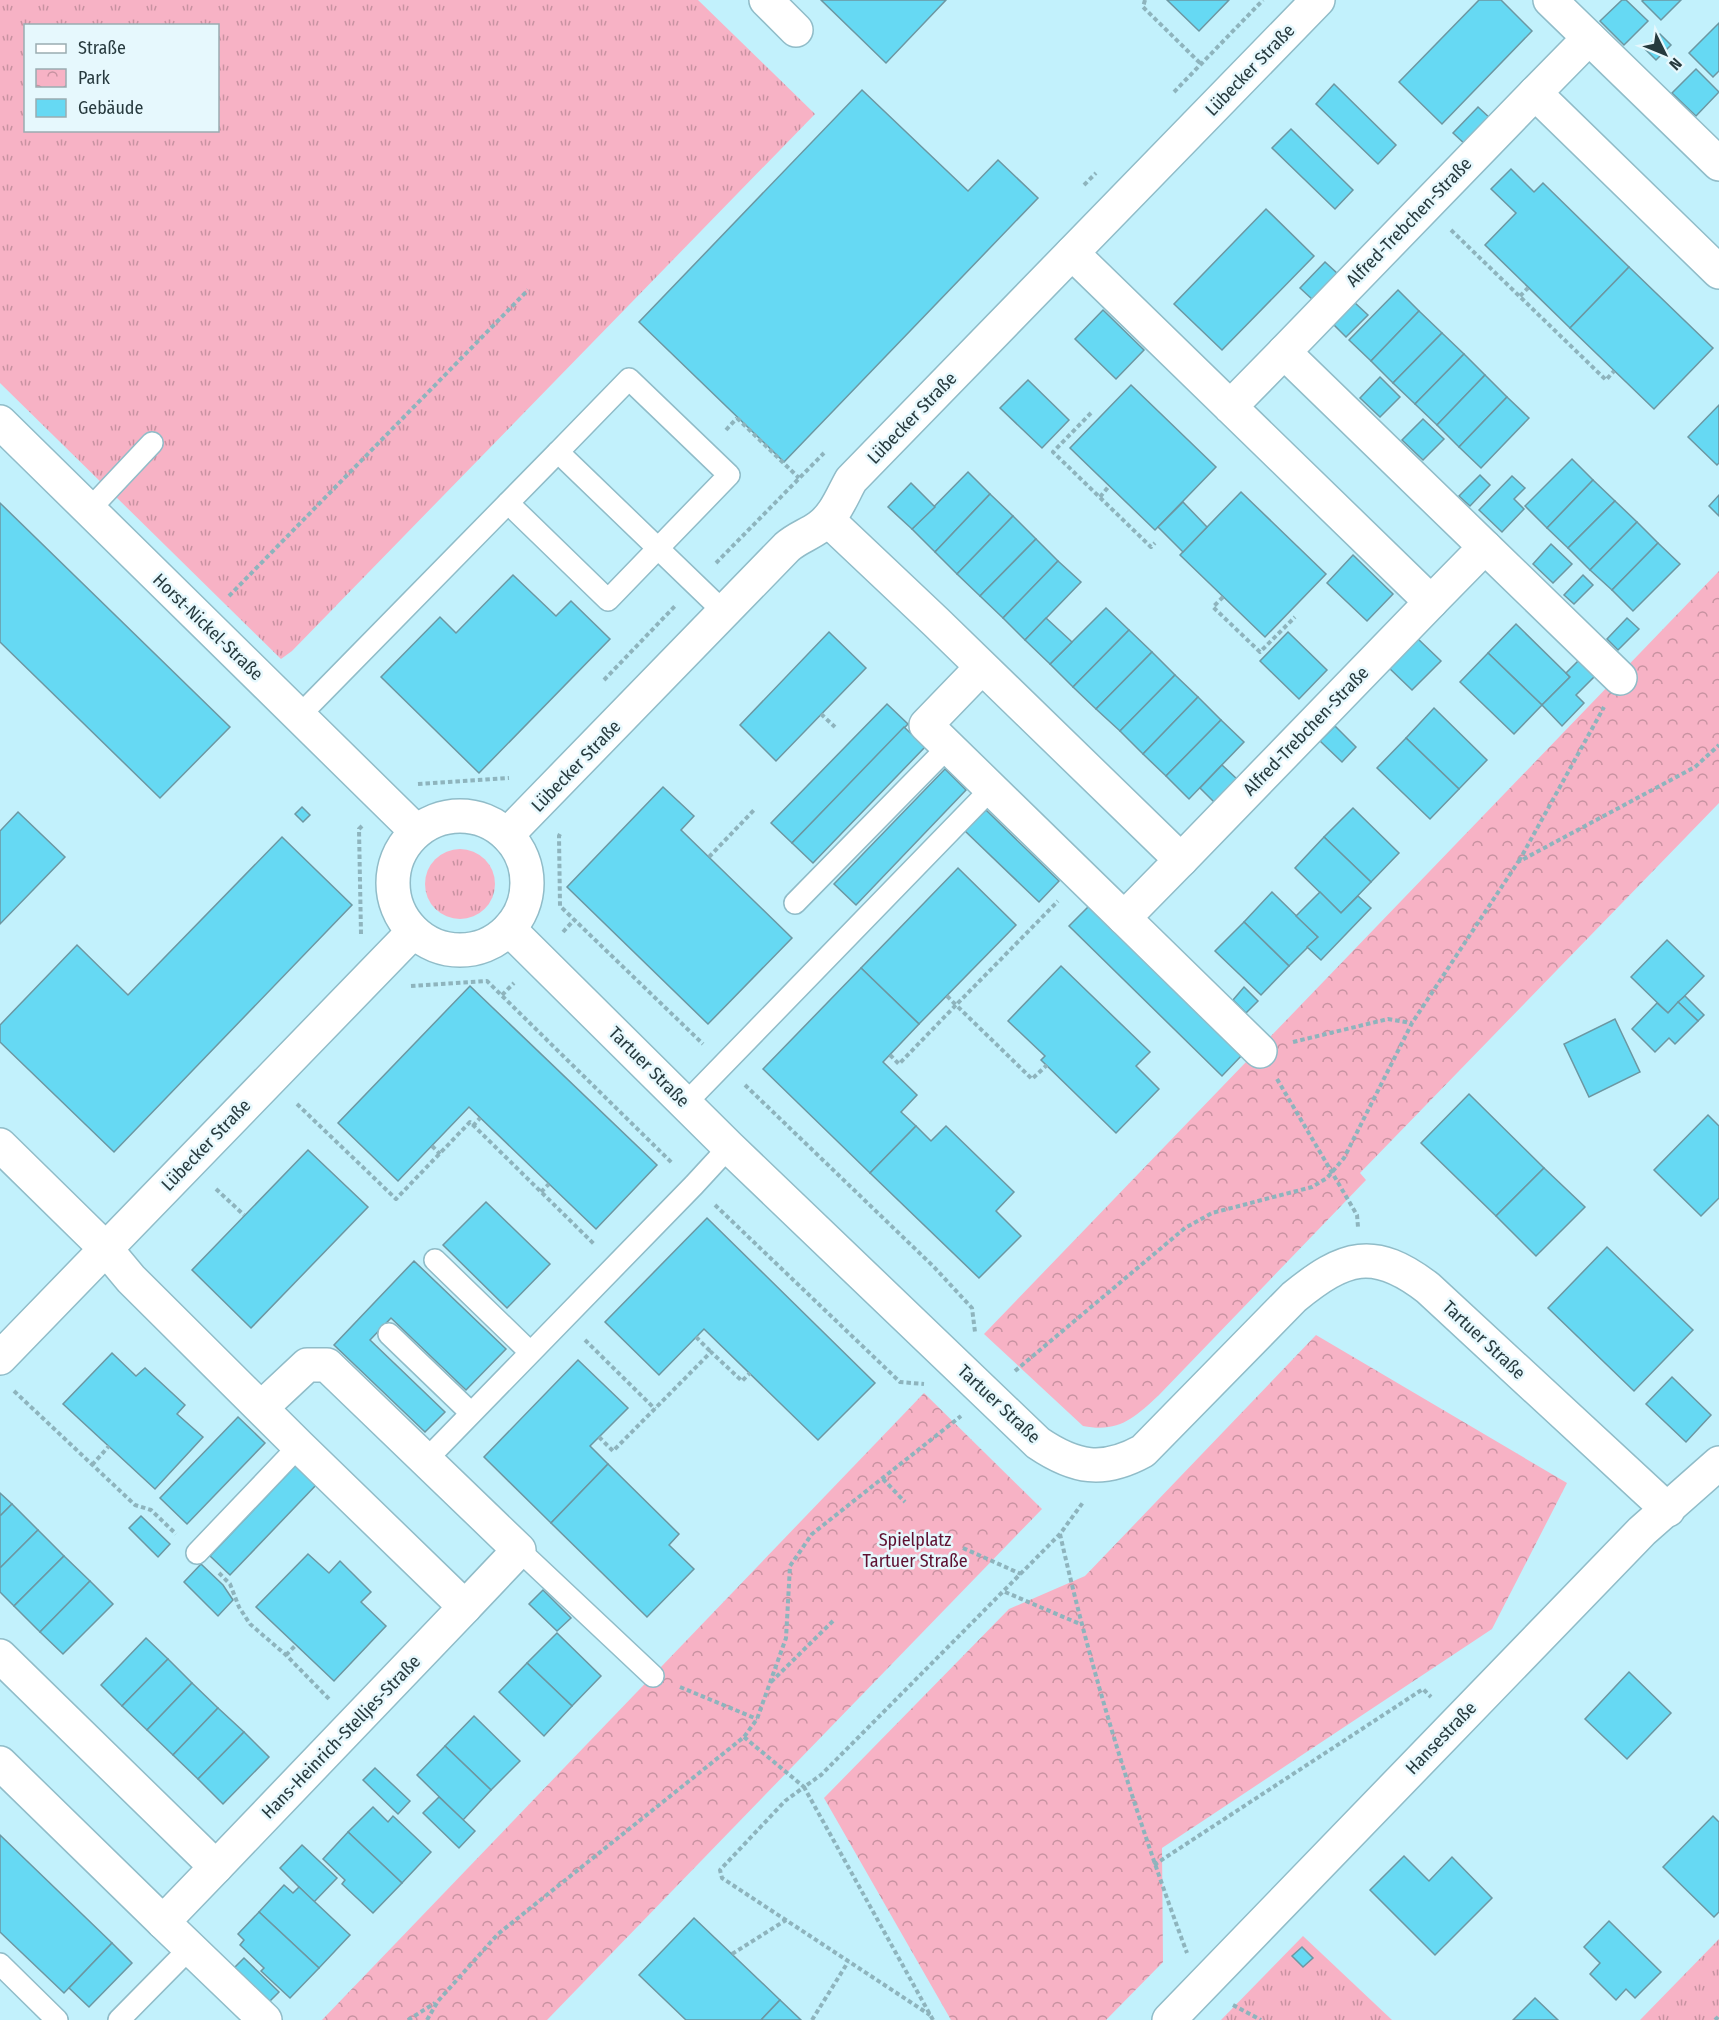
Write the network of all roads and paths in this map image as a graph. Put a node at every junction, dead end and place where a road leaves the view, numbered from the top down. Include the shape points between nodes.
1 (766, 0) edge
2 (1145, 0) edge
3 (1318, 0) edge
4 (1550, 0) edge
5 (796, 30) dead end
6 (1589, 38) junction
7 (1201, 64) dead end
8 (1535, 93) junction
9 (1719, 164) edge
10 (1426, 205) junction
11 (1072, 253) junction
12 (1719, 272) edge
13 (1528, 288) dead end
14 (528, 290) dead end
15 (1520, 296) junction
16 (1284, 351) junction
17 (1614, 371) dead end
18 (1230, 407) junction
19 (1091, 413) dead end
20 (737, 418) dead end
21 (1, 424) edge
22 (152, 442) dead end
23 (558, 452) junction
24 (799, 478) dead end
25 (1110, 486) dead end
26 (1100, 497) junction
27 (508, 503) junction
28 (89, 510) junction
29 (828, 520) junction
30 (1155, 543) dead end
31 (1485, 547) junction
32 (657, 549) junction
33 (695, 585) junction
34 (1223, 597) dead end
35 (1431, 602) junction
36 (724, 612) junction
37 (1295, 617) dead end
38 (203, 622) junction
39 (982, 667) junction
40 (1620, 678) joint
41 (598, 686) dead end
42 (821, 714) dead end
43 (299, 716) junction
44 (835, 727) dead end
45 (1719, 745) edge
46 (948, 747) junction
47 (1713, 753) junction
48 (1719, 759) edge
49 (516, 771) dead end
50 (410, 777) dead end
51 (991, 789) junction
52 (755, 809) dead end
53 (416, 831) junction
54 (507, 835) junction
55 (559, 836) dead end
56 (709, 857) dead end
57 (1181, 860) junction
58 (1518, 862) junction
59 (1081, 876) junction
60 (795, 903) dead end
61 (1124, 918) junction
62 (509, 929) junction
63 (413, 932) junction
64 (487, 981) dead end
65 (947, 996) dead end
66 (956, 1005) junction
67 (1412, 1023) junction
68 (1260, 1051) junction
69 (890, 1055) dead end
70 (724, 1065) junction
71 (1047, 1065) dead end
72 (297, 1104) dead end
73 (686, 1104) junction
74 (480, 1118) dead end
75 (473, 1125) junction
76 (0, 1145) edge
77 (432, 1146) dead end
78 (729, 1147) junction
79 (440, 1154) junction
80 (1333, 1172) junction
81 (549, 1184) dead end
82 (694, 1185) junction
83 (216, 1189) dead end
84 (541, 1192) junction
85 (244, 1215) dead end
86 (106, 1249) junction
87 (435, 1260) dead end
88 (1360, 1262) junction
89 (615, 1264) junction
90 (563, 1318) junction
91 (389, 1334) dead end
92 (975, 1335) dead end
93 (696, 1337) dead end
94 (530, 1352) junction
95 (711, 1352) junction
96 (0, 1358) edge
97 (750, 1373) dead end
98 (935, 1384) dead end
99 (987, 1394) junction
100 (261, 1408) junction
101 (655, 1409) junction
102 (471, 1413) junction
103 (599, 1437) dead end
104 (109, 1446) dead end
105 (299, 1446) junction
106 (426, 1460) junction
107 (1719, 1463) edge
108 (92, 1465) dead end
109 (883, 1479) junction
110 (905, 1502) dead end
111 (1668, 1510) junction
112 (963, 1548) dead end
113 (519, 1550) junction
114 (196, 1553) dead end
115 (1022, 1574) junction
116 (1005, 1592) junction
117 (465, 1607) junction
118 (833, 1621) dead end
119 (1080, 1624) junction
120 (296, 1645) dead end
121 (286, 1655) dead end
122 (5, 1670) edge
123 (653, 1676) joint
124 (769, 1684) junction
125 (757, 1719) junction
126 (1457, 1722) junction
127 (744, 1737) junction
128 (0, 1764) edge
129 (804, 1787) junction
130 (1154, 1865) junction
131 (216, 1867) junction
132 (786, 1920) junction
133 (163, 1922) junction
134 (190, 1948) junction
135 (732, 1953) dead end
136 (848, 1962) junction
137 (0, 1964) edge
138 (1207, 1981) junction
139 (438, 2001) junction
140 (1719, 2016) edge
141 (932, 2018) edge
142 (57, 2020) edge
143 (119, 2020) edge
144 (265, 2020) edge
145 (408, 2020) edge
146 (426, 2020) edge
147 (812, 2020) edge
148 (1169, 2020) edge
149 (1715, 2020) edge

1 - 5 street
2 - 7 path via 1143,7
3 - 11 street, Lübecker Straße
4 - 6 street
6 - 8 street, Alfred-Trebchen-Straße
6 - 9 street
8 - 10 street, Alfred-Trebchen-Straße
8 - 12 street
10 - 15 path
10 - 16 street, Alfred-Trebchen-Straße
11 - 18 street
11 - 29 street, Lübecker Straße via 851,480
13 - 15 path
14 - 38 path
15 - 17 path via 1606,380
16 - 18 street, Alfred-Trebchen-Straße
16 - 31 street
18 - 35 street
19 - 26 path via 1053,452
20 - 24 path
21 - 28 street, Horst-Nickel-Straße
22 - 28 lane
23 - 27 lane
23 - 32 lane
23 - 32 lane via 629,379 729,475
25 - 26 path
26 - 30 path via 1150,547
27 - 32 lane via 608,600
27 - 43 lane
28 - 38 street, Horst-Nickel-Straße
29 - 36 street, Lübecker Straße via 796,538
29 - 39 street
31 - 35 street, Alfred-Trebchen-Straße
31 - 40 street
32 - 33 lane
33 - 36 lane
33 - 41 path
34 - 37 path via 1213,607 1260,652
35 - 57 street, Alfred-Trebchen-Straße
36 - 54 street, Lübecker Straße
38 - 43 street, Horst-Nickel-Straße
39 - 46 street via 926,725
39 - 57 street
40 - 58 path
42 - 44 path
43 - 53 street, Horst-Nickel-Straße
45 - 47 path
46 - 51 street
46 - 60 lane
47 - 48 path
47 - 58 path via 1695,767
49 - 50 path via 508,779 417,784
51 - 59 street
51 - 70 lane
52 - 56 path
53 - 54 street via 438,820 463,816 487,822
53 - 63 street via 399,854 392,881 397,908
54 - 62 street via 521,856 527,879 524,904
55 - 70 path via 560,906
57 - 61 street, Alfred-Trebchen-Straße
58 - 67 path
59 - 61 street
59 - 66 path
61 - 68 street
62 - 63 street via 491,944 464,951 436,947
62 - 73 street, Tartuer Straße
63 - 86 street, Lübecker Straße
64 - 82 path
65 - 66 path
66 - 69 path via 899,1064
66 - 71 path via 1032,1079
67 - 68 path via 1388,1019
67 - 80 path via 1344,1158
68 - 80 path
70 - 73 lane
70 - 92 path via 934,1267 972,1308
72 - 79 path via 396,1199
73 - 78 street, Tartuer Straße
74 - 75 path
75 - 79 path via 470,1122
75 - 84 path
76 - 86 street
77 - 79 path
78 - 82 lane
78 - 99 street, Tartuer Straße
80 - 88 path via 1357,1215
80 - 99 path via 1312,1186 1212,1213 1185,1228
81 - 84 path
82 - 89 lane
82 - 98 path via 900,1382
83 - 85 path
84 - 89 path
86 - 96 street, Lübecker Straße
86 - 100 street via 131,1279
87 - 94 lane
88 - 99 street, Tartuer Straße via 1318,1277 1294,1297 1163,1433 1126,1461 1097,1466 1068,1460 1038,1443
88 - 111 street, Tartuer Straße via 1397,1267 1428,1288
89 - 90 lane
90 - 94 lane
90 - 101 path
91 - 102 lane
93 - 95 path
94 - 102 lane
95 - 97 path via 742,1381
95 - 101 path
99 - 109 path
100 - 105 street
100 - 106 street via 307,1365 327,1365
101 - 103 path via 614,1451
102 - 106 lane
104 - 108 path
105 - 114 lane
105 - 117 street
106 - 113 street
107 - 111 street, Hansestraße
109 - 110 path
109 - 124 path via 812,1534 790,1566 786,1638
111 - 126 street, Hansestraße via 1642,1531
112 - 115 path
113 - 117 street, Hans-Heinrich-Stelljes-Straße
113 - 123 lane
115 - 116 path
115 - 119 path via 1060,1534
116 - 119 path
116 - 129 path via 821,1775
117 - 131 street, Hans-Heinrich-Stelljes-Straße
118 - 124 path
119 - 130 path
120 - 121 path
122 - 131 street
123 - 125 path
124 - 125 path
125 - 127 path
126 - 130 path via 1423,1689
126 - 138 street, Hansestraße
127 - 129 path
127 - 139 path via 498,1934
128 - 133 street
129 - 132 path via 785,1801 720,1870 722,1878
129 - 141 path
130 - 138 path via 1189,1959
131 - 133 street, Hans-Heinrich-Stelljes-Straße
132 - 135 path
132 - 136 path
133 - 134 street
134 - 143 lane
134 - 144 street
136 - 141 path
136 - 147 path
137 - 142 lane
138 - 148 street, Hansestraße
139 - 145 path
139 - 146 path
140 - 149 path

